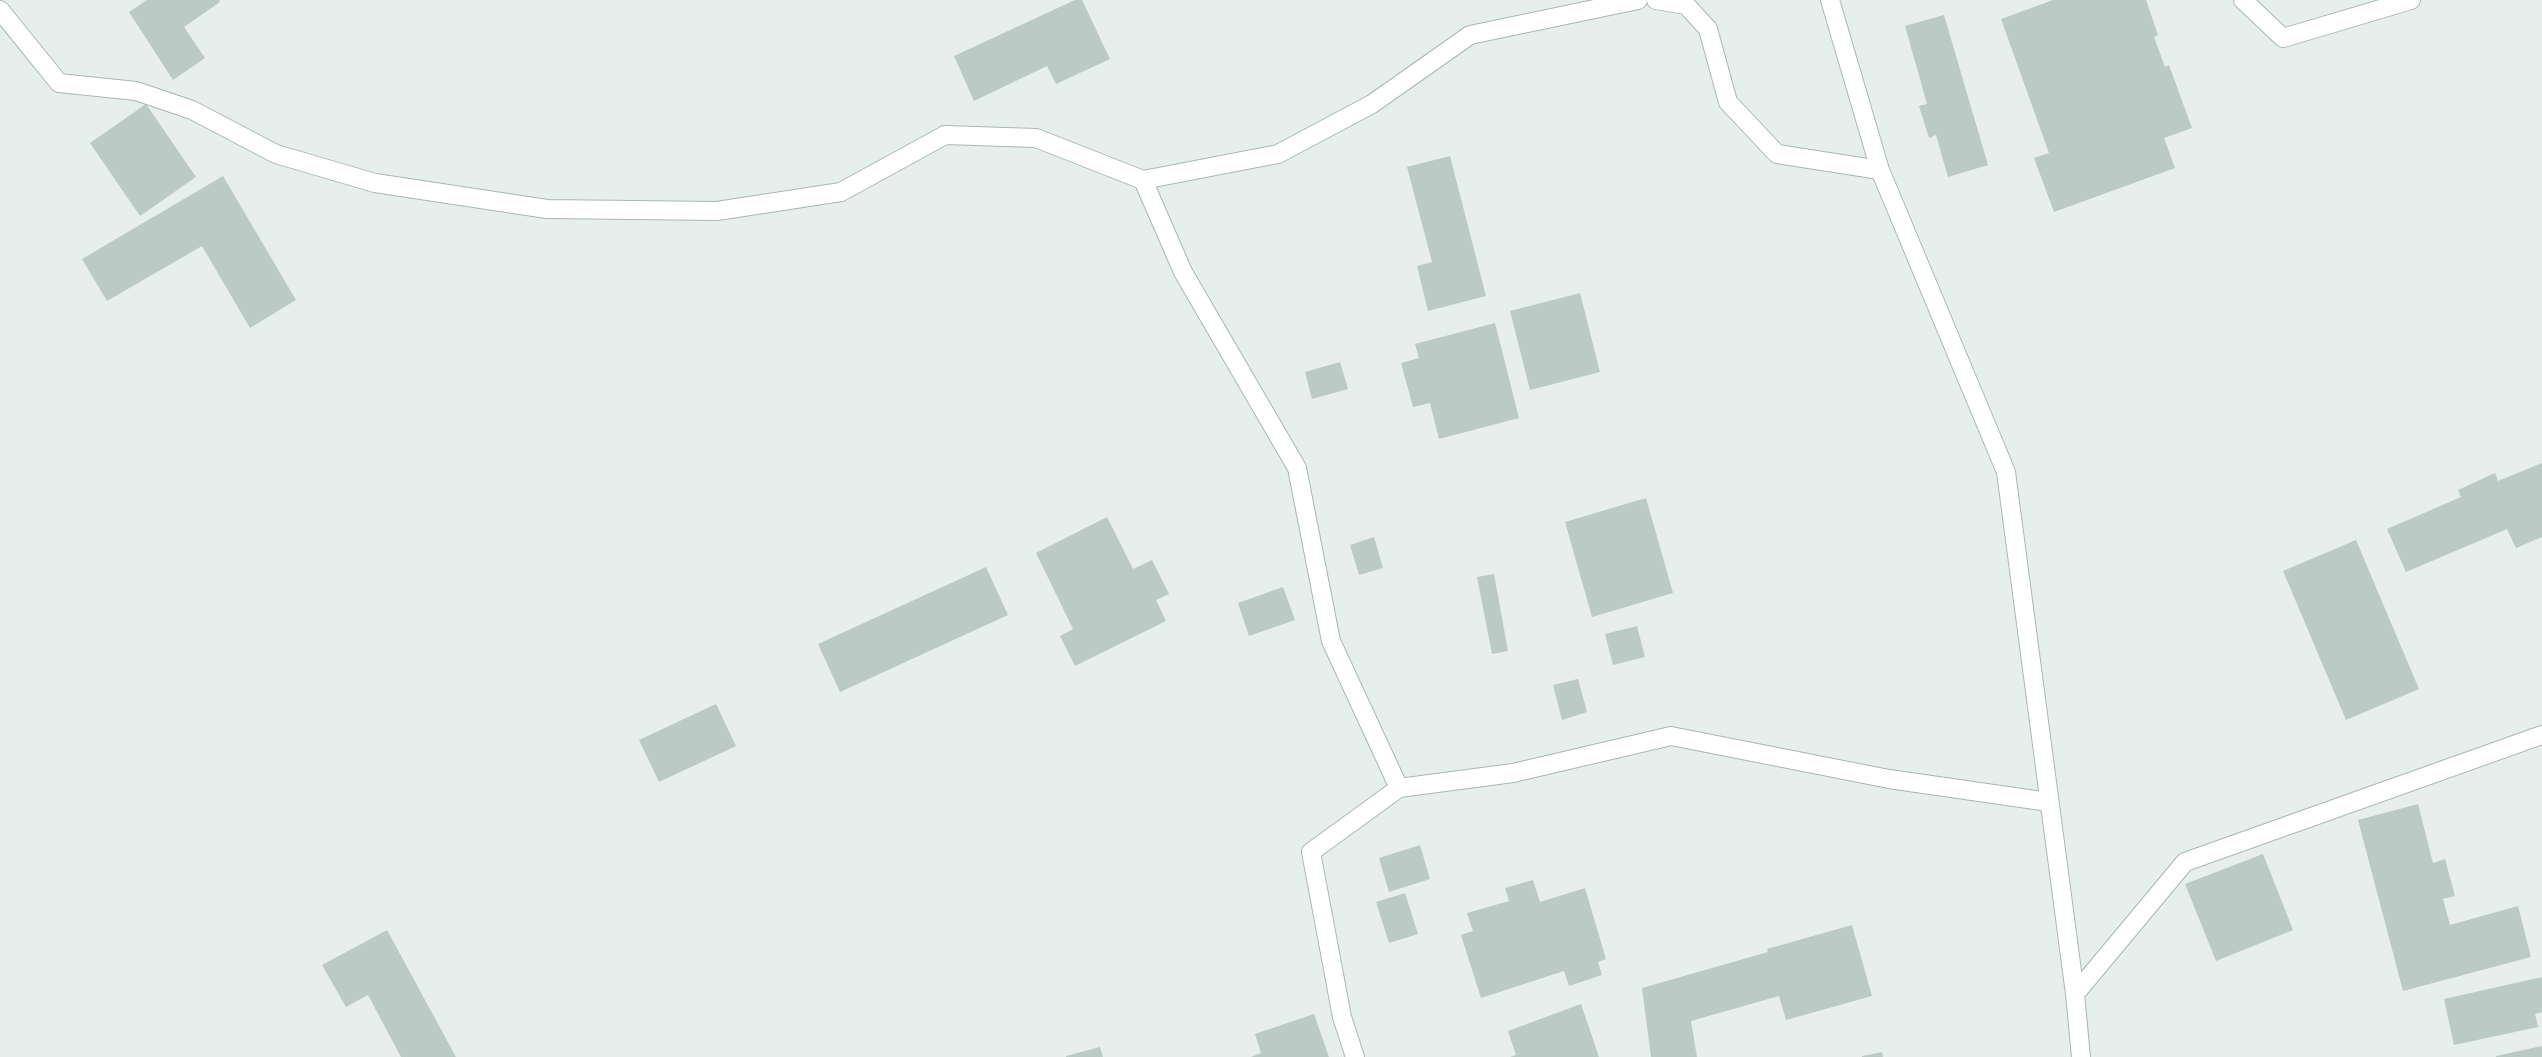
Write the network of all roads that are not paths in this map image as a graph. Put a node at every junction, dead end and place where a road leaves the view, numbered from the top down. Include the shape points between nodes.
1 (1638, 0) edge
2 (1656, 0) edge
3 (1830, 0) edge
4 (2243, 0) edge
5 (2411, 0) edge
6 (0, 10) edge
7 (1880, 170) junction
8 (1143, 180) junction
9 (2542, 735) edge
10 (1399, 788) junction
11 (2049, 802) junction
12 (2075, 994) junction
13 (1355, 1057) edge
14 (2081, 1057) edge

1 - 8 street via 1470,35 1372,105 1278,154
2 - 7 street via 1686,5 1708,29 1728,102 1777,154
3 - 7 street
4 - 5 street via 2283,38
6 - 8 street via 59,83 136,91 192,110 276,154 386,185 547,208 717,211 841,192 945,135 1036,138
7 - 11 street via 2006,472
8 - 10 street via 1183,272 1297,468 1331,641
9 - 12 street via 2185,862
10 - 11 street via 1513,773 1671,736 1889,779
10 - 13 street via 1311,852 1342,1017
11 - 12 street
12 - 14 street

